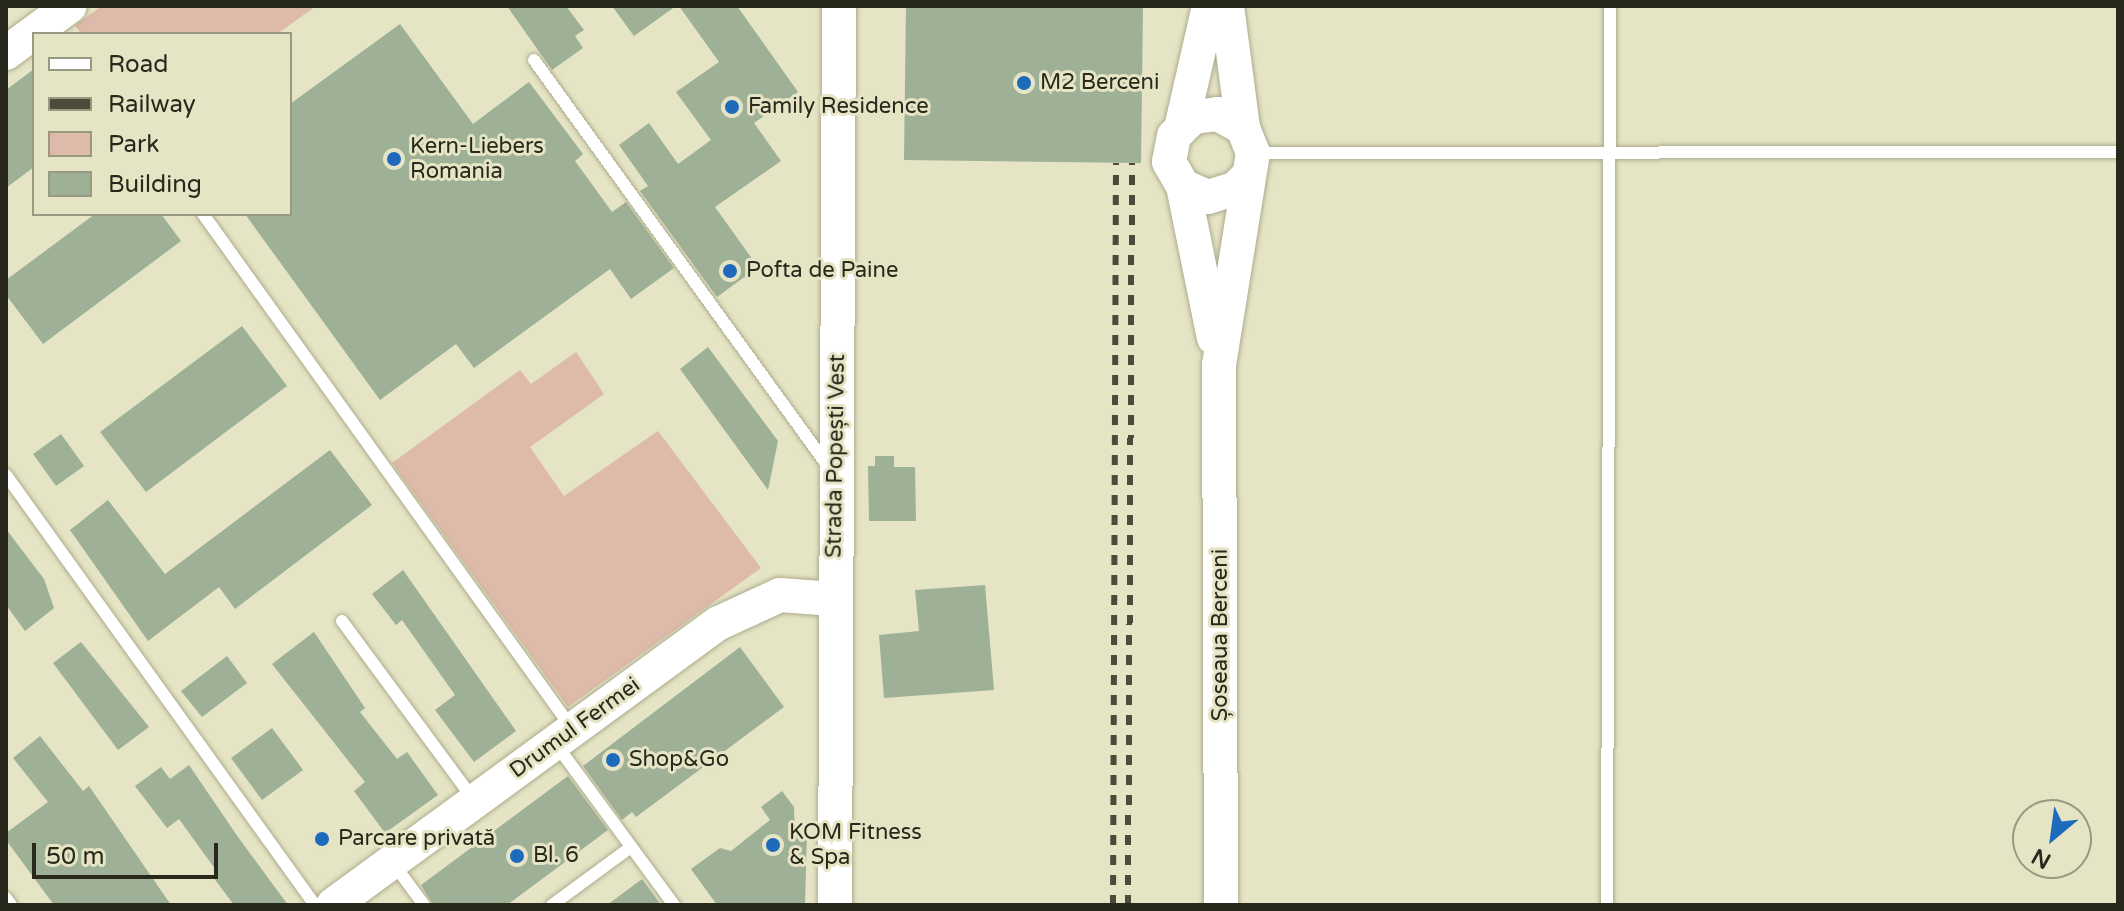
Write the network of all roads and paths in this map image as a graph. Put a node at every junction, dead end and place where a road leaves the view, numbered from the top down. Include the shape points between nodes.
1 (839, 6) edge
2 (1209, 6) edge
3 (1227, 6) edge
4 (1610, 6) edge
5 (65, 16) edge
6 (39, 32) edge
7 (32, 37) edge
8 (6, 53) edge
9 (534, 60) dead end
10 (1182, 124) junction
11 (1609, 152) junction
12 (2118, 152) edge
13 (1247, 153) junction
14 (1183, 186) junction
15 (204, 216) edge
16 (1219, 365) junction
17 (6, 475) edge
18 (839, 481) junction
19 (834, 599) junction
20 (342, 621) dead end
21 (564, 736) junction
22 (475, 802) junction
23 (631, 847) junction
24 (392, 862) junction
25 (6, 898) edge
26 (11, 905) edge
27 (315, 905) edge
28 (333, 905) edge
29 (424, 905) edge
30 (552, 905) edge
31 (674, 905) edge
32 (835, 905) edge
33 (1221, 905) edge
34 (1607, 905) edge

1 - 18 street, Strada Popești Vest
2 - 10 street, Șoseaua Berceni
3 - 13 street, Șoseaua Berceni
4 - 11 lane
5 - 6 street
7 - 8 street
9 - 18 lane
10 - 13 street via 1218,114
10 - 14 street, Șoseaua Berceni via 1169,148 1169,162
11 - 12 lane
11 - 13 lane
11 - 34 lane
13 - 14 street via 1235,189 1208,197
13 - 16 street, Șoseaua Berceni
14 - 16 street, Șoseaua Berceni
15 - 21 lane
16 - 33 street, Șoseaua Berceni
17 - 27 lane
18 - 19 street, Strada Popești Vest
19 - 21 street, Drumul Fermei via 780,595 719,623
19 - 32 street, Strada Popești Vest
20 - 22 lane
21 - 22 street, Drumul Fermei
21 - 23 lane
22 - 24 street, Drumul Fermei
23 - 30 lane
23 - 31 lane
24 - 28 street, Drumul Fermei
24 - 29 lane
25 - 26 lane

